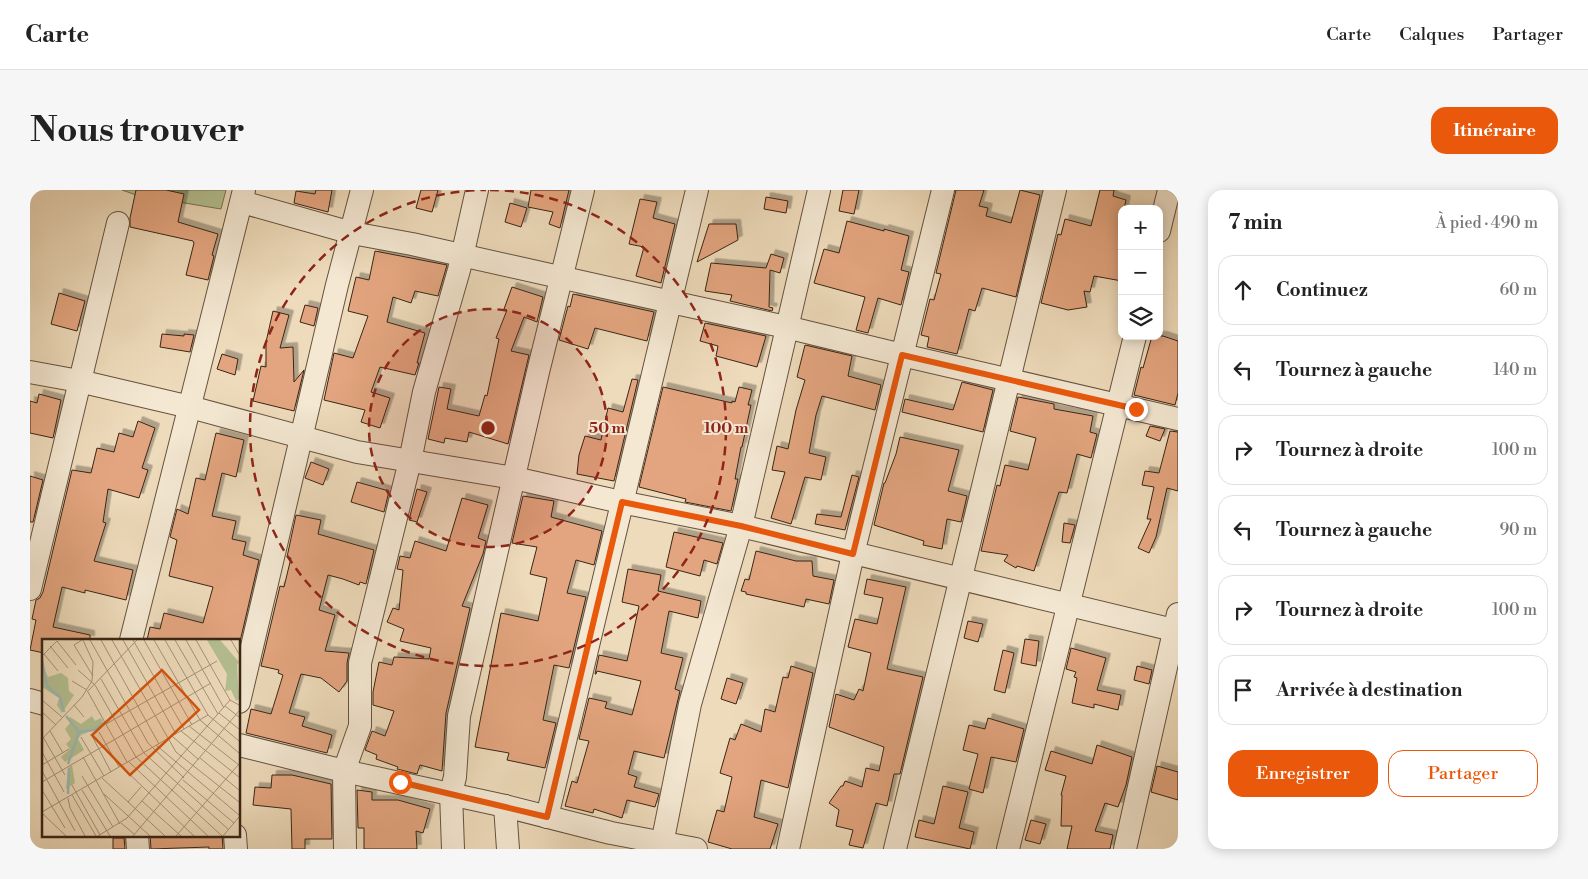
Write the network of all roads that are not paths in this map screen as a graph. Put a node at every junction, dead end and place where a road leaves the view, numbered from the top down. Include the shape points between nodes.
1 (362, 190) edge
2 (477, 190) edge
3 (583, 190) edge
4 (697, 190) edge
5 (819, 190) edge
6 (943, 190) edge
7 (1055, 190) edge
8 (1169, 190) edge
9 (243, 196) edge
10 (1163, 215) edge
11 (118, 223) dead end
12 (352, 233) junction
13 (462, 256) junction
14 (561, 278) junction
15 (671, 302) junction
16 (786, 326) junction
17 (1134, 340) edge
18 (902, 355) junction
19 (30, 372) edge
20 (1010, 380) junction
21 (79, 381) junction
22 (1119, 405) junction
23 (190, 407) junction
24 (1178, 419) edge
25 (302, 436) junction
26 (410, 461) junction
27 (514, 478) junction
28 (622, 502) junction
29 (741, 526) junction
30 (853, 554) junction
31 (960, 579) junction
32 (30, 590) edge
33 (1069, 605) junction
34 (1177, 625) edge
35 (131, 639) edge
36 (240, 698) edge
37 (240, 745) edge
38 (344, 771) junction
39 (451, 794) junction
40 (505, 806) junction
41 (547, 817) junction
42 (137, 836) edge
43 (235, 836) edge
44 (662, 846) edge
45 (138, 849) edge
46 (236, 849) edge
47 (345, 849) edge
48 (453, 849) edge
49 (508, 849) edge
50 (696, 849) edge
51 (788, 849) edge
52 (895, 849) edge
53 (1008, 849) edge
54 (1125, 849) edge

1 - 12 street
2 - 13 street
3 - 14 street
4 - 15 street
5 - 16 street
6 - 18 street
7 - 20 street
8 - 10 street
9 - 12 street
9 - 23 street
11 - 21 street
12 - 13 street
12 - 25 street
13 - 14 street
13 - 26 street via 424,392
14 - 15 street
14 - 27 street
15 - 16 street
15 - 28 street
16 - 18 street
16 - 29 street
17 - 22 street
18 - 20 street
18 - 30 street
19 - 21 street
20 - 22 street
20 - 31 street
21 - 23 street
21 - 32 street
22 - 24 street
22 - 33 street
23 - 25 street
23 - 35 street
25 - 26 street via 356,452
25 - 36 street
26 - 27 street
26 - 38 street via 360,663 360,726
27 - 28 street
27 - 39 street via 459,716
28 - 29 street
28 - 41 street
29 - 30 street
29 - 44 street via 690,704
30 - 31 street
30 - 51 street
31 - 33 street
31 - 52 street
33 - 34 street
33 - 53 street
34 - 54 street
37 - 38 street
38 - 39 street
38 - 47 street
39 - 40 street
39 - 48 street
40 - 41 street
40 - 49 street
41 - 44 street
42 - 45 street
43 - 46 street
44 - 50 street

